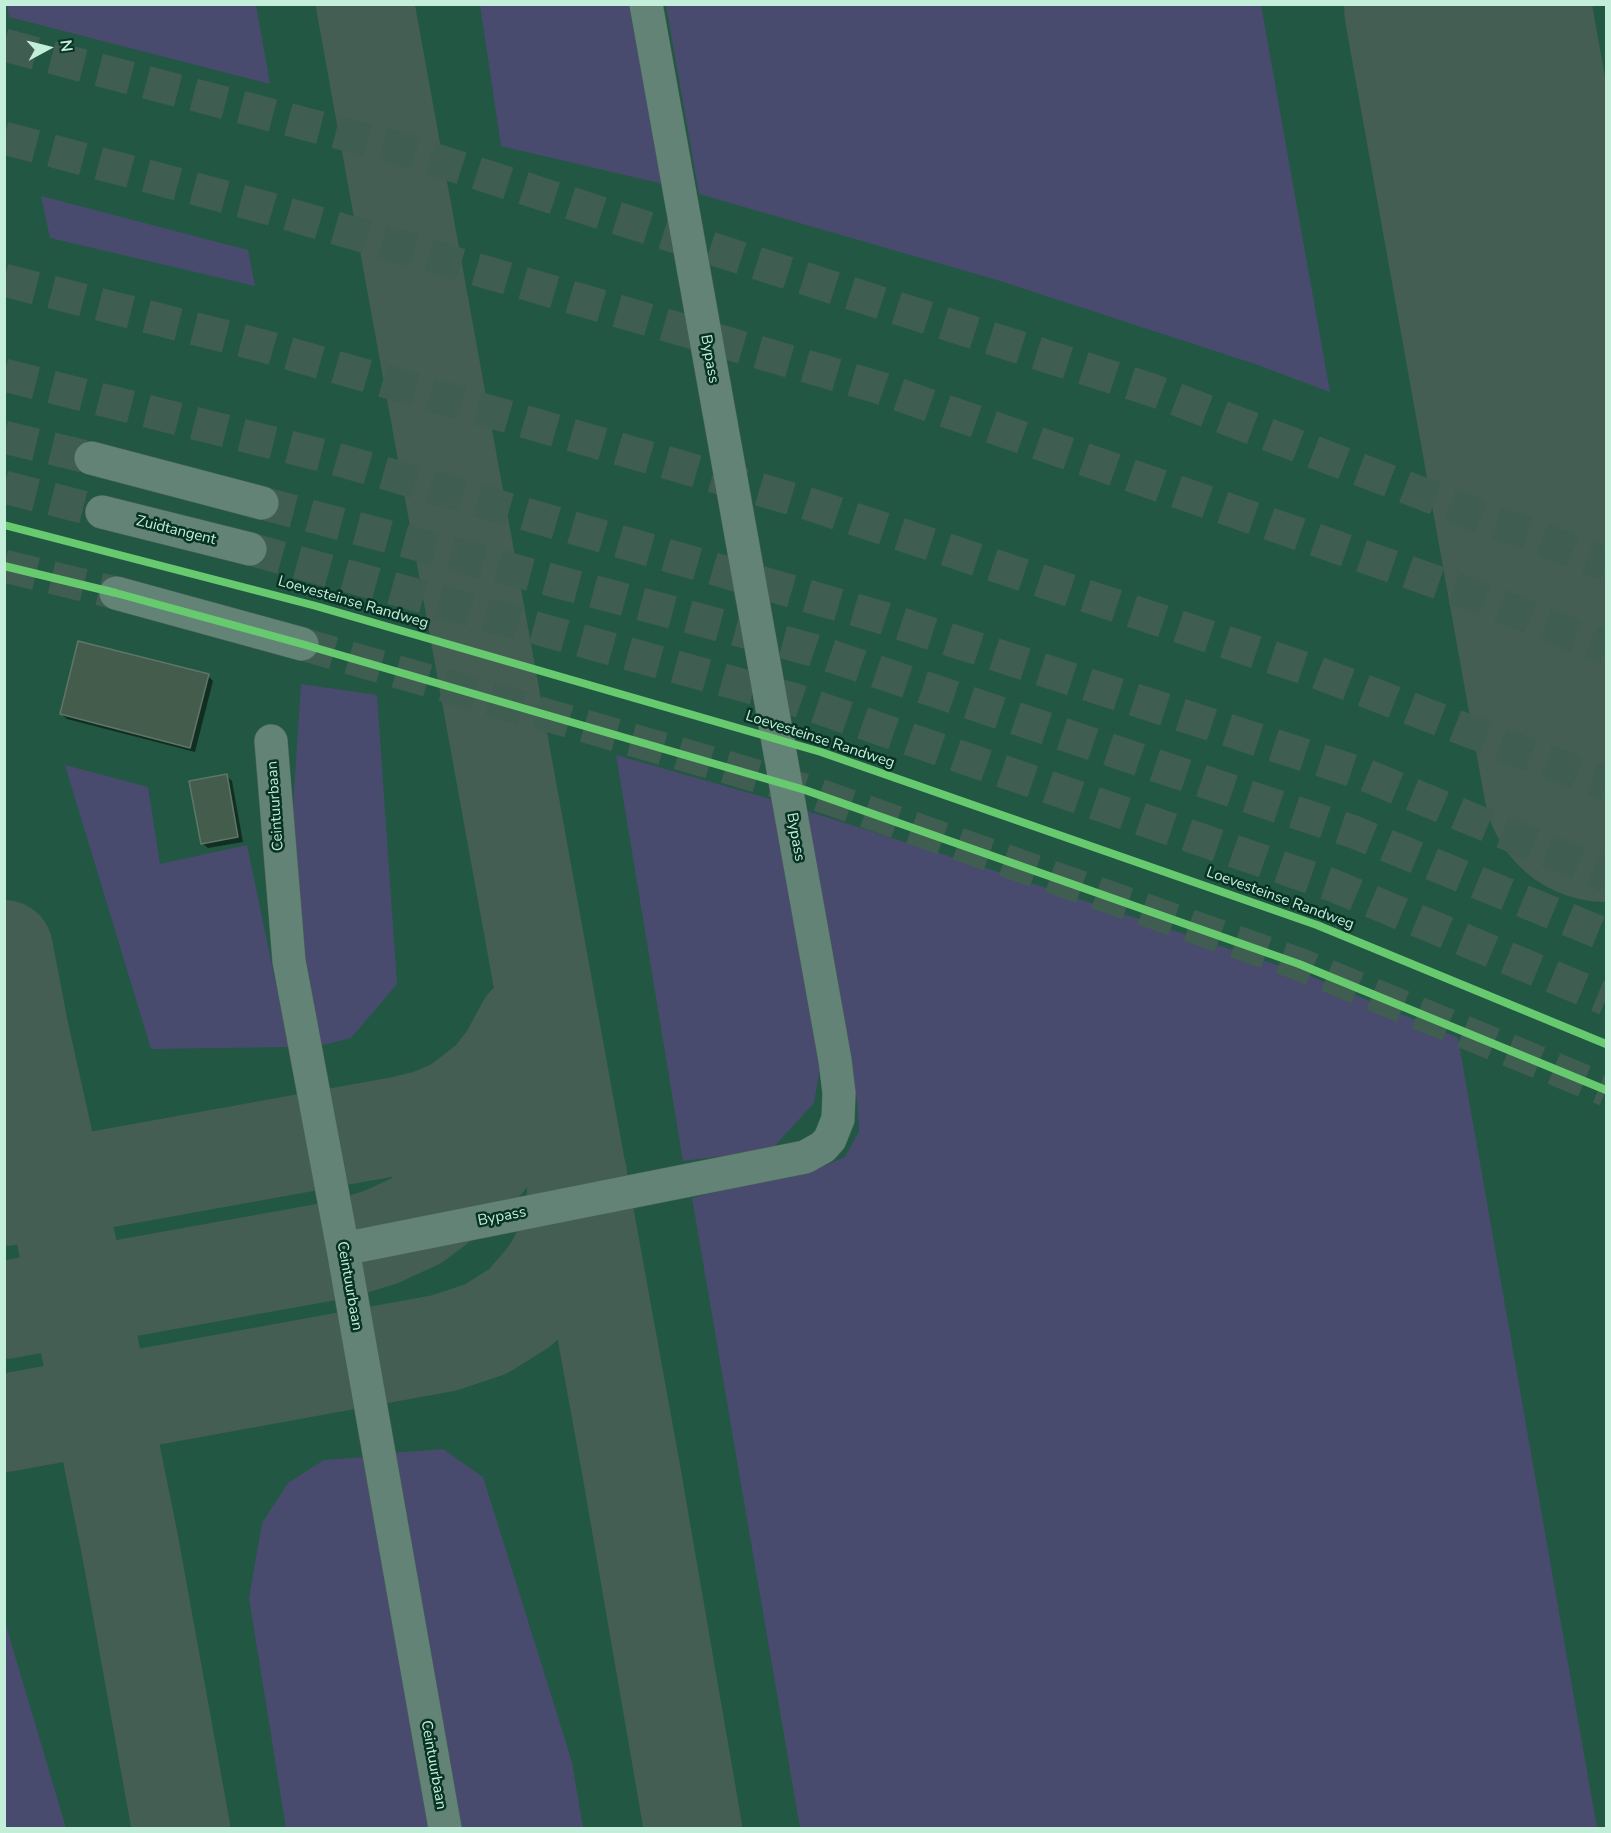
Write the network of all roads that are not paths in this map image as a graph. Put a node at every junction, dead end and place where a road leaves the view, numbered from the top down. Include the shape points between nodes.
1 (646, 4) edge
2 (91, 458) tunnel mouth
3 (262, 503) tunnel mouth
4 (102, 512) tunnel mouth
5 (250, 549) tunnel mouth
6 (116, 593) tunnel mouth
7 (302, 644) tunnel mouth
8 (271, 741) dead end
9 (343, 1249) junction
10 (445, 1828) edge

1 - 9 street, Bypass via 835,1060 838,1119 823,1147 804,1157
2 - 3 street
4 - 5 street, Zuidtangent
6 - 7 street
8 - 9 street, Ceintuurbaan via 289,961
9 - 10 street, Ceintuurbaan

